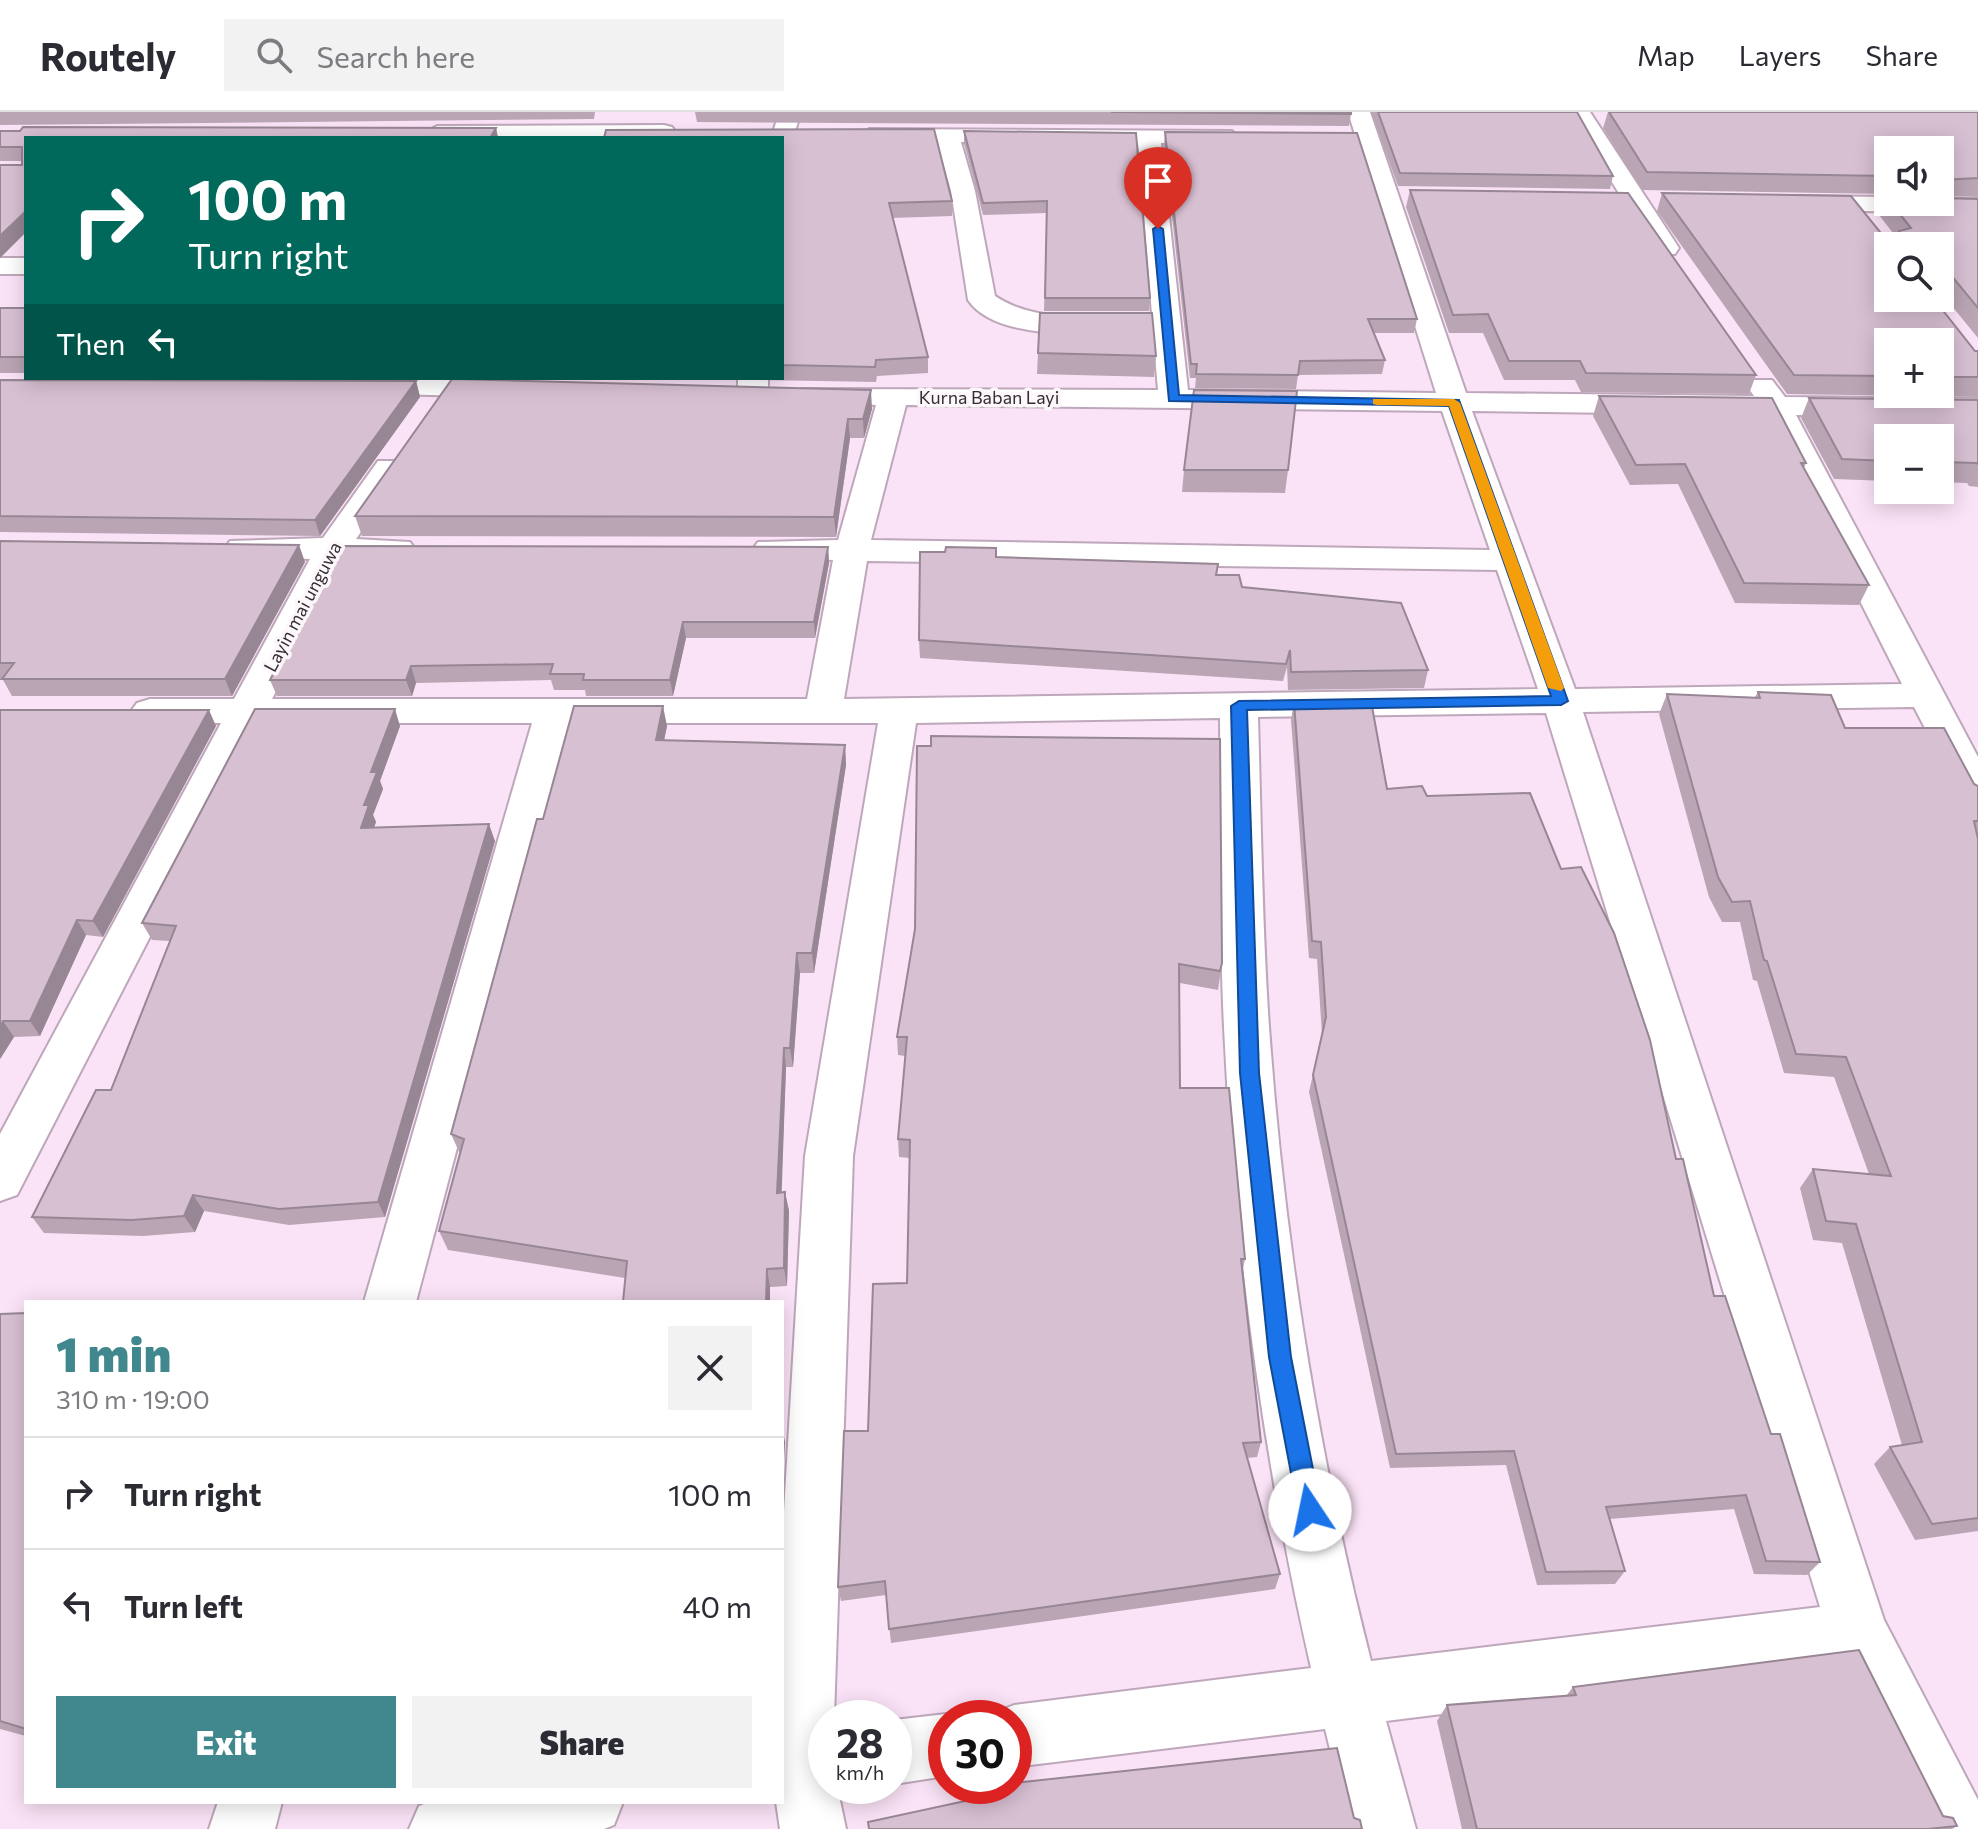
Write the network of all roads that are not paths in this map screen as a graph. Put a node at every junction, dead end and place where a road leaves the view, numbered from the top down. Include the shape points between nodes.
1 (1580, 115) edge
2 (1612, 118) edge
3 (1362, 124) edge
4 (781, 126) edge
5 (596, 127) edge
6 (415, 133) edge
7 (690, 133) edge
8 (814, 134) edge
9 (859, 134) edge
10 (947, 135) junction
11 (1149, 136) junction
12 (1242, 136) edge
13 (1335, 136) edge
14 (1384, 196) junction
15 (1415, 196) edge
16 (1602, 200) edge
17 (1633, 201) junction
18 (1665, 201) edge
19 (1775, 203) edge
20 (1854, 205) junction
21 (1978, 206) edge
22 (1871, 227) edge
23 (1678, 265) edge
24 (0, 266) edge
25 (24, 266) edge
26 (1167, 322) junction
27 (1750, 369) edge
28 (329, 384) edge
29 (519, 385) edge
30 (753, 386) edge
31 (722, 392) edge
32 (893, 397) junction
33 (1174, 399) junction
34 (1454, 403) junction
35 (1777, 407) junction
36 (1978, 408) edge
37 (429, 412) junction
38 (206, 547) edge
39 (332, 549) junction
40 (427, 549) edge
41 (742, 549) edge
42 (852, 550) junction
43 (1510, 560) junction
44 (1927, 695) junction
45 (1561, 701) junction
46 (1239, 706) junction
47 (108, 711) edge
48 (248, 711) junction
49 (899, 711) junction
50 (823, 712) junction
51 (554, 713) junction
52 (1978, 794) edge
53 (0, 1181) edge
54 (391, 1300) edge
55 (1858, 1632) junction
56 (1345, 1693) junction
57 (1032, 1734) edge
58 (803, 1764) edge
59 (249, 1804) edge
60 (580, 1804) edge
61 (242, 1829) edge
62 (442, 1829) edge
63 (813, 1829) edge
64 (1383, 1829) edge
65 (1958, 1829) edge

1 - 2 street
1 - 17 street
3 - 13 street
3 - 14 street
4 - 8 street
5 - 6 street
5 - 7 street
9 - 10 street
10 - 11 street
10 - 26 street via 963,191 982,300 993,310 1058,323
11 - 12 street
11 - 26 street
14 - 15 street
14 - 34 street
16 - 17 street
17 - 18 street
17 - 23 street
19 - 20 street
20 - 21 street
20 - 22 street
24 - 25 street
26 - 33 street
27 - 35 street
28 - 37 street
29 - 37 street
30 - 31 street, Kurna Baban Layi
30 - 32 street, Kurna Baban Layi
32 - 33 street, Kurna Baban Layi
32 - 42 street
33 - 34 street, Kurna Baban Layi
34 - 35 street, Kurna Baban Layi
34 - 43 street
35 - 36 street, Kurna Baban Layi
35 - 44 street
37 - 39 street, Layin mai unguwa
38 - 39 street
39 - 40 street
39 - 48 street, Layin mai unguwa
41 - 42 street
42 - 43 street
42 - 50 street
43 - 45 street
44 - 45 street
44 - 52 street
45 - 46 street
45 - 55 street
46 - 49 street
46 - 56 street via 1251,1089 1280,1357
47 - 48 street
48 - 51 street
48 - 53 street, Layin mai unguwa
49 - 50 street
49 - 58 street via 829,1156
50 - 51 street
51 - 54 street
55 - 56 street
55 - 65 street
56 - 57 street
56 - 64 street
58 - 63 street
59 - 61 street
60 - 62 street

